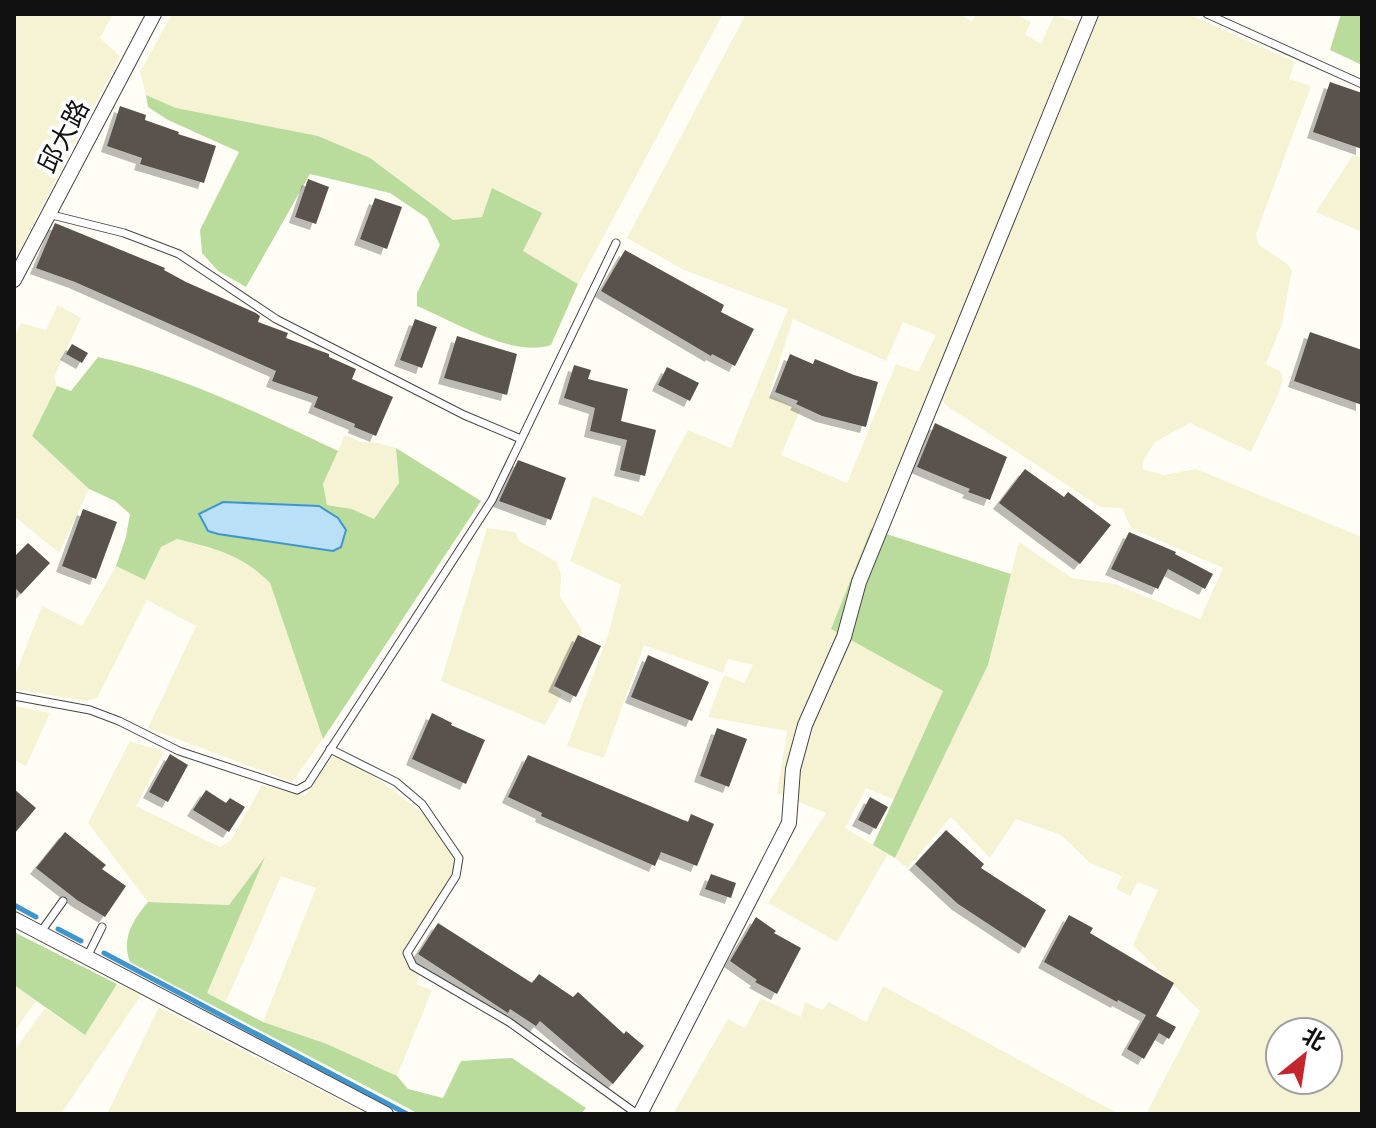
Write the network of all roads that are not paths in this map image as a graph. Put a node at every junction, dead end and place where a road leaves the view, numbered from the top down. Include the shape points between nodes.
1 (154, 14) edge
2 (1091, 14) edge
3 (1207, 14) edge
4 (1362, 84) edge
5 (48, 214) junction
6 (616, 243) dead end
7 (14, 280) edge
8 (521, 439) junction
9 (14, 696) edge
10 (330, 749) junction
11 (63, 901) dead end
12 (14, 919) edge
13 (102, 927) dead end
14 (40, 933) junction
15 (87, 957) junction
16 (386, 1114) edge
17 (638, 1114) edge

1 - 5 street, 邱大路
2 - 17 street via 805,725 793,769 789,823
3 - 4 lane
5 - 7 street, 邱大路
5 - 8 lane via 124,233 179,254 276,319
6 - 8 lane
8 - 10 lane via 492,500
9 - 10 lane via 90,710 179,751 297,790 308,784
10 - 17 lane via 396,782 422,804 459,858 456,876 407,953 413,966 509,1022
11 - 14 lane
12 - 14 street
13 - 15 lane
14 - 15 street
15 - 16 street

